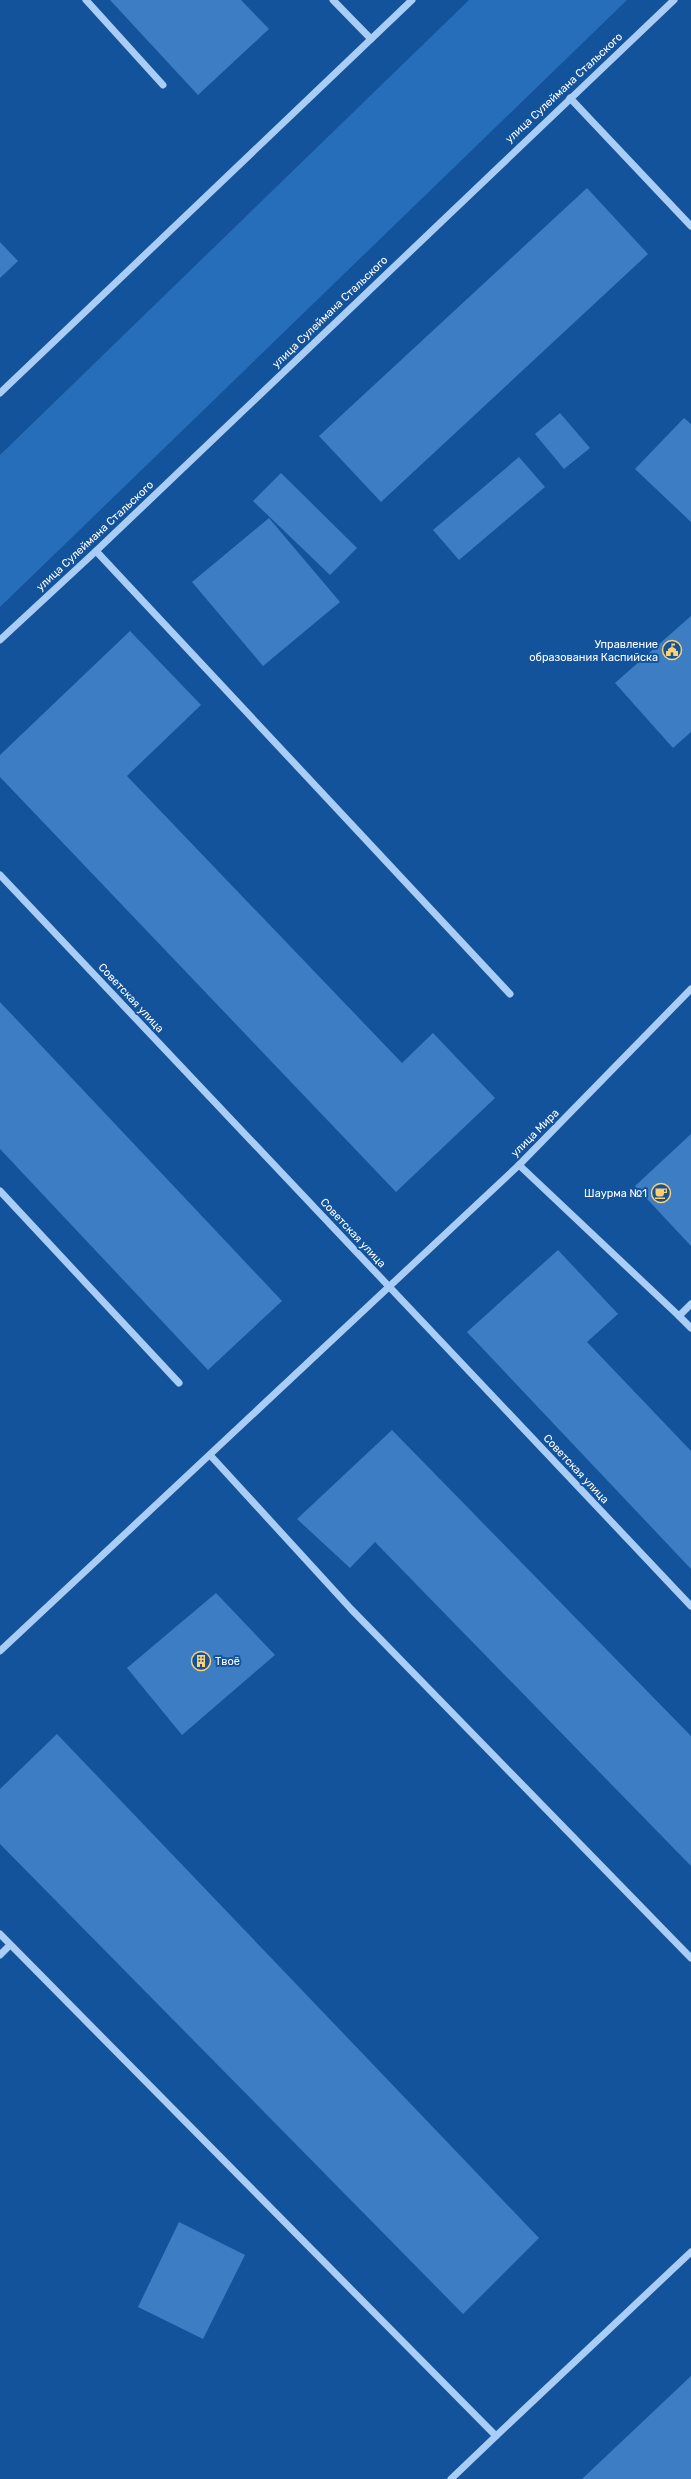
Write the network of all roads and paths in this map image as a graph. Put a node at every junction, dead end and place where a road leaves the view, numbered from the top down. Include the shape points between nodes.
1 (86, 0) edge
2 (333, 0) edge
3 (412, 0) edge
4 (674, 0) edge
5 (371, 39) junction
6 (163, 85) dead end
7 (570, 98) junction
8 (691, 226) edge
9 (0, 392) edge
10 (96, 551) junction
11 (0, 640) edge
12 (0, 875) edge
13 (691, 989) edge
14 (510, 994) dead end
15 (519, 1165) junction
16 (0, 1191) edge
17 (388, 1286) junction
18 (691, 1304) edge
19 (679, 1316) junction
20 (691, 1328) edge
21 (180, 1383) dead end
22 (210, 1455) junction
23 (691, 1606) edge
24 (0, 1651) edge
25 (0, 1934) edge
26 (10, 1945) junction
27 (0, 1955) edge
28 (691, 1958) edge
29 (691, 2252) edge
30 (496, 2436) junction
31 (451, 2479) edge

1 - 6 street
2 - 5 street
3 - 5 street
4 - 7 street, улица Сулеймана Стальского
5 - 9 street
7 - 8 street
7 - 10 street, улица Сулеймана Стальского
10 - 11 street, улица Сулеймана Стальского
10 - 14 street
12 - 17 street, Советская улица
13 - 15 street, улица Мира
15 - 17 street, улица Мира
15 - 19 street
16 - 21 street
17 - 22 street, улица Мира
17 - 23 street, Советская улица
18 - 19 street
19 - 20 street
22 - 24 street, улица Мира
22 - 28 street via 352,1609
25 - 26 street
26 - 27 street
26 - 30 street
29 - 30 street
30 - 31 street

